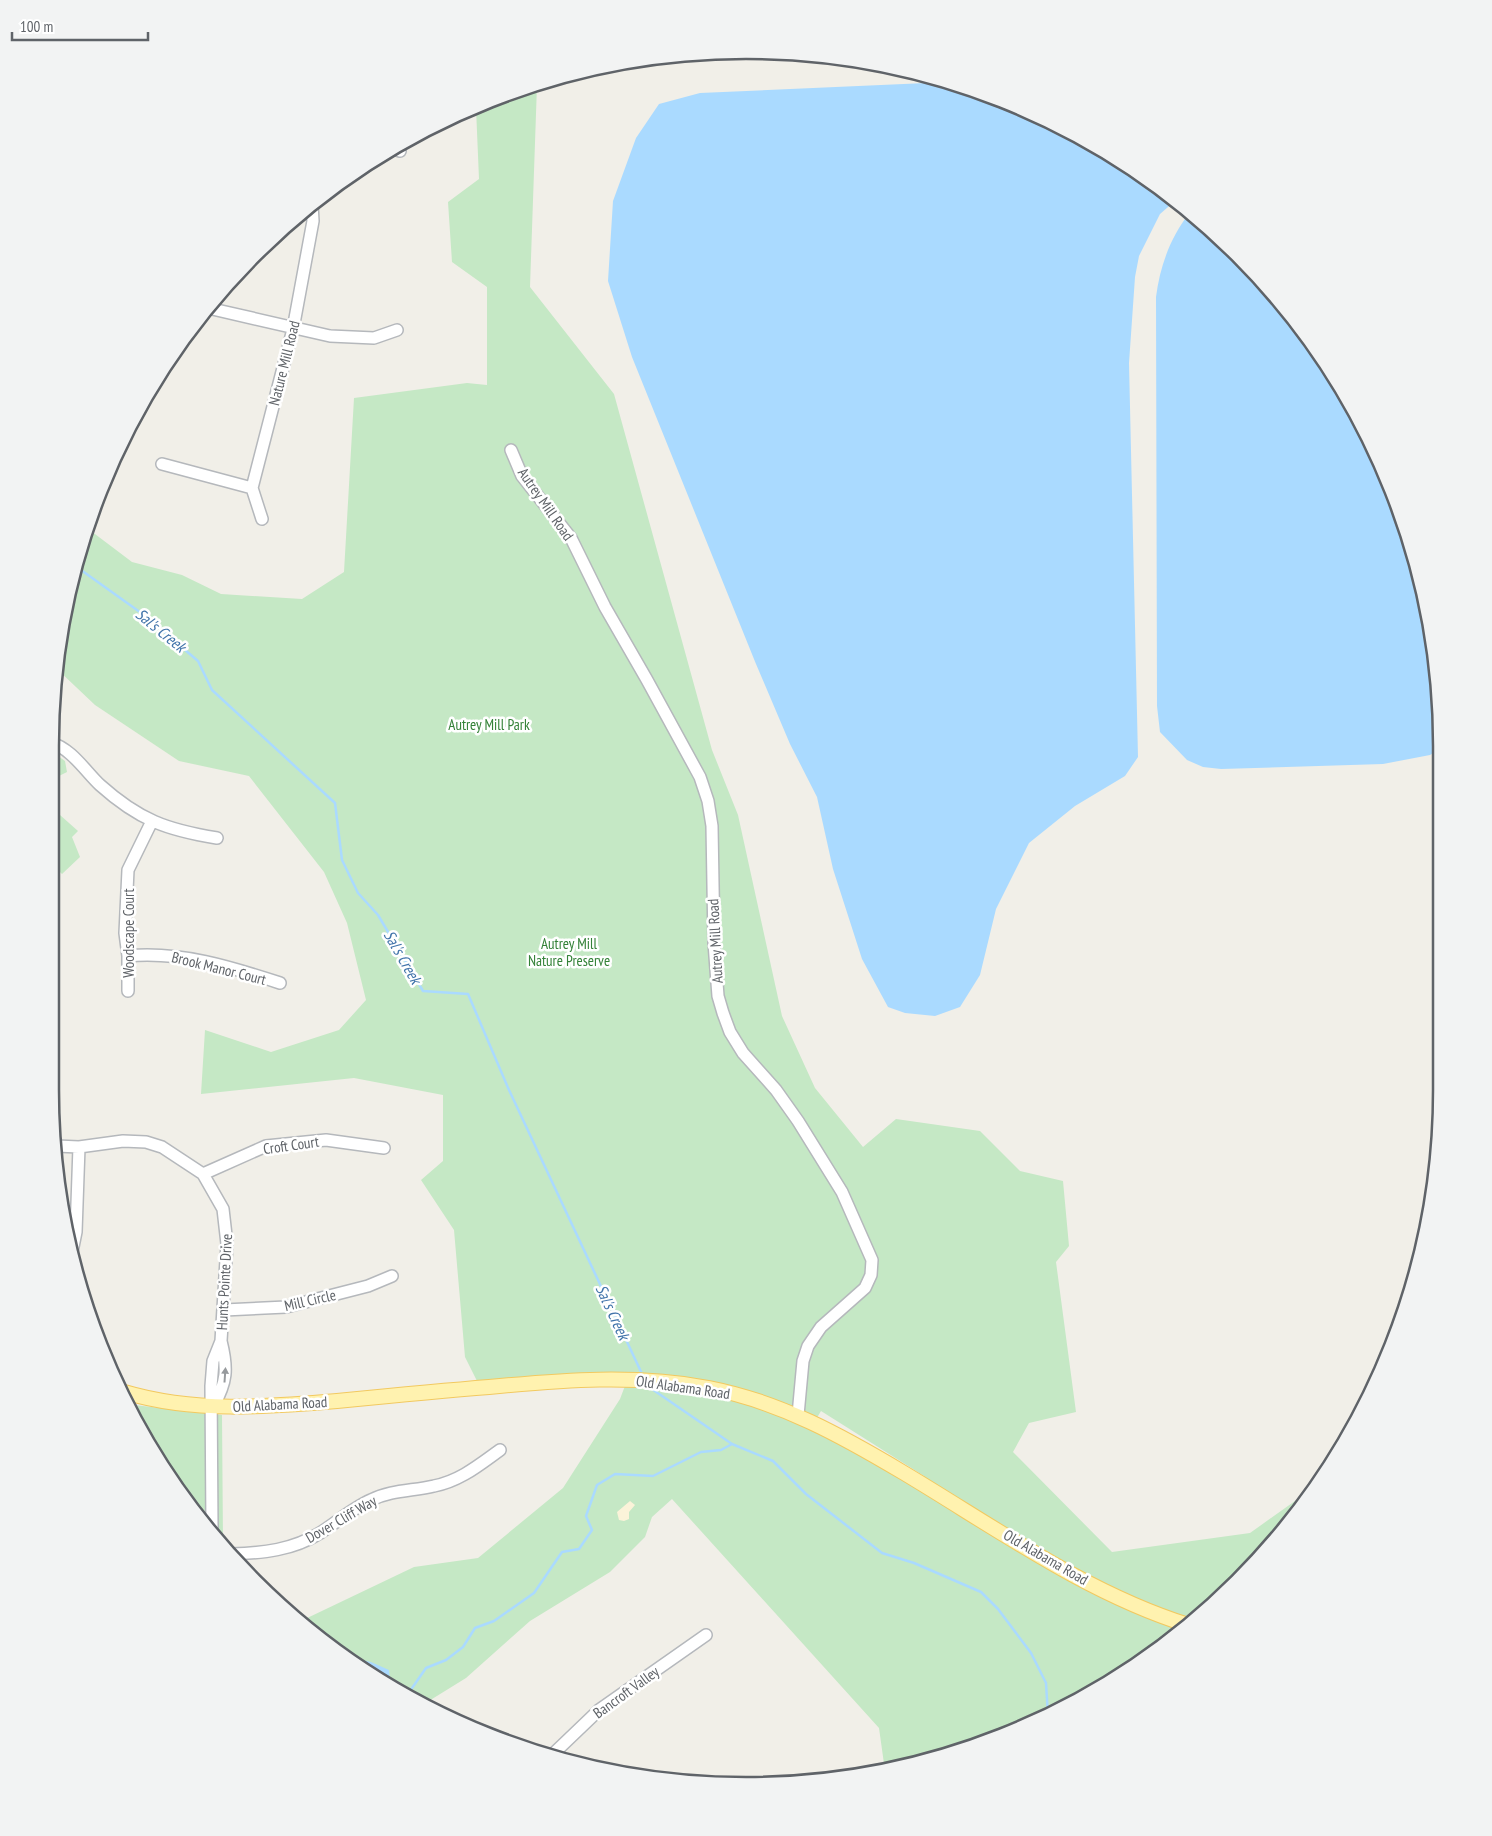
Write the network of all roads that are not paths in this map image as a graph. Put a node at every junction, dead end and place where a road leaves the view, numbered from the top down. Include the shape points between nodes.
1 (313, 213) edge
2 (216, 310) edge
3 (293, 329) junction
4 (397, 330) dead end
5 (511, 450) dead end
6 (162, 464) dead end
7 (252, 488) junction
8 (262, 519) dead end
9 (59, 748) edge
10 (152, 821) junction
11 (217, 838) dead end
12 (128, 956) junction
13 (280, 983) dead end
14 (128, 991) dead end
15 (61, 1146) edge
16 (79, 1147) junction
17 (384, 1148) dead end
18 (203, 1174) junction
19 (75, 1237) edge
20 (392, 1276) dead end
21 (224, 1310) junction
22 (130, 1393) edge
23 (213, 1407) junction
24 (798, 1415) junction
25 (500, 1450) dead end
26 (212, 1522) edge
27 (239, 1554) edge
28 (1180, 1622) edge
29 (706, 1635) dead end
30 (557, 1751) edge

1 - 3 street, Nature Mill Road
2 - 3 street
3 - 4 street via 330,336 374,338
3 - 7 street, Nature Mill Road
5 - 24 street, Autrey Mill Road via 522,476 571,538 604,607 700,777 712,826 714,943 718,996 723,1013 743,1053 776,1090 842,1192 872,1260 871,1275 865,1288 821,1328 808,1346 803,1361
6 - 7 street
7 - 8 street
9 - 10 street via 123,804
10 - 11 street via 177,831
10 - 12 street, Woodscape Court via 128,870 125,933
12 - 13 street, Brook Manor Court via 183,956
12 - 14 street, Woodscape Court
15 - 16 street, Hunts Pointe Drive
16 - 18 street, Hunts Pointe Drive via 123,1141 146,1142 162,1147
16 - 19 street
17 - 18 street, Croft Court via 326,1140 266,1146
18 - 21 street, Hunts Pointe Drive via 223,1209 227,1228
20 - 21 street, Mill Circle via 368,1286 286,1307
21 - 23 street, Hunts Pointe Drive via 221,1341 226,1362 224,1387
22 - 23 main road, Old Alabama Road
23 - 24 main road, Old Alabama Road via 271,1407 619,1378 710,1388 759,1400
23 - 26 street
24 - 28 main road, Old Alabama Road via 863,1448 1073,1575 1122,1600
25 - 27 street, Dover Cliff Way via 452,1481 394,1492 371,1500 293,1546 258,1554
29 - 30 street, Bancroft Valley via 599,1710

